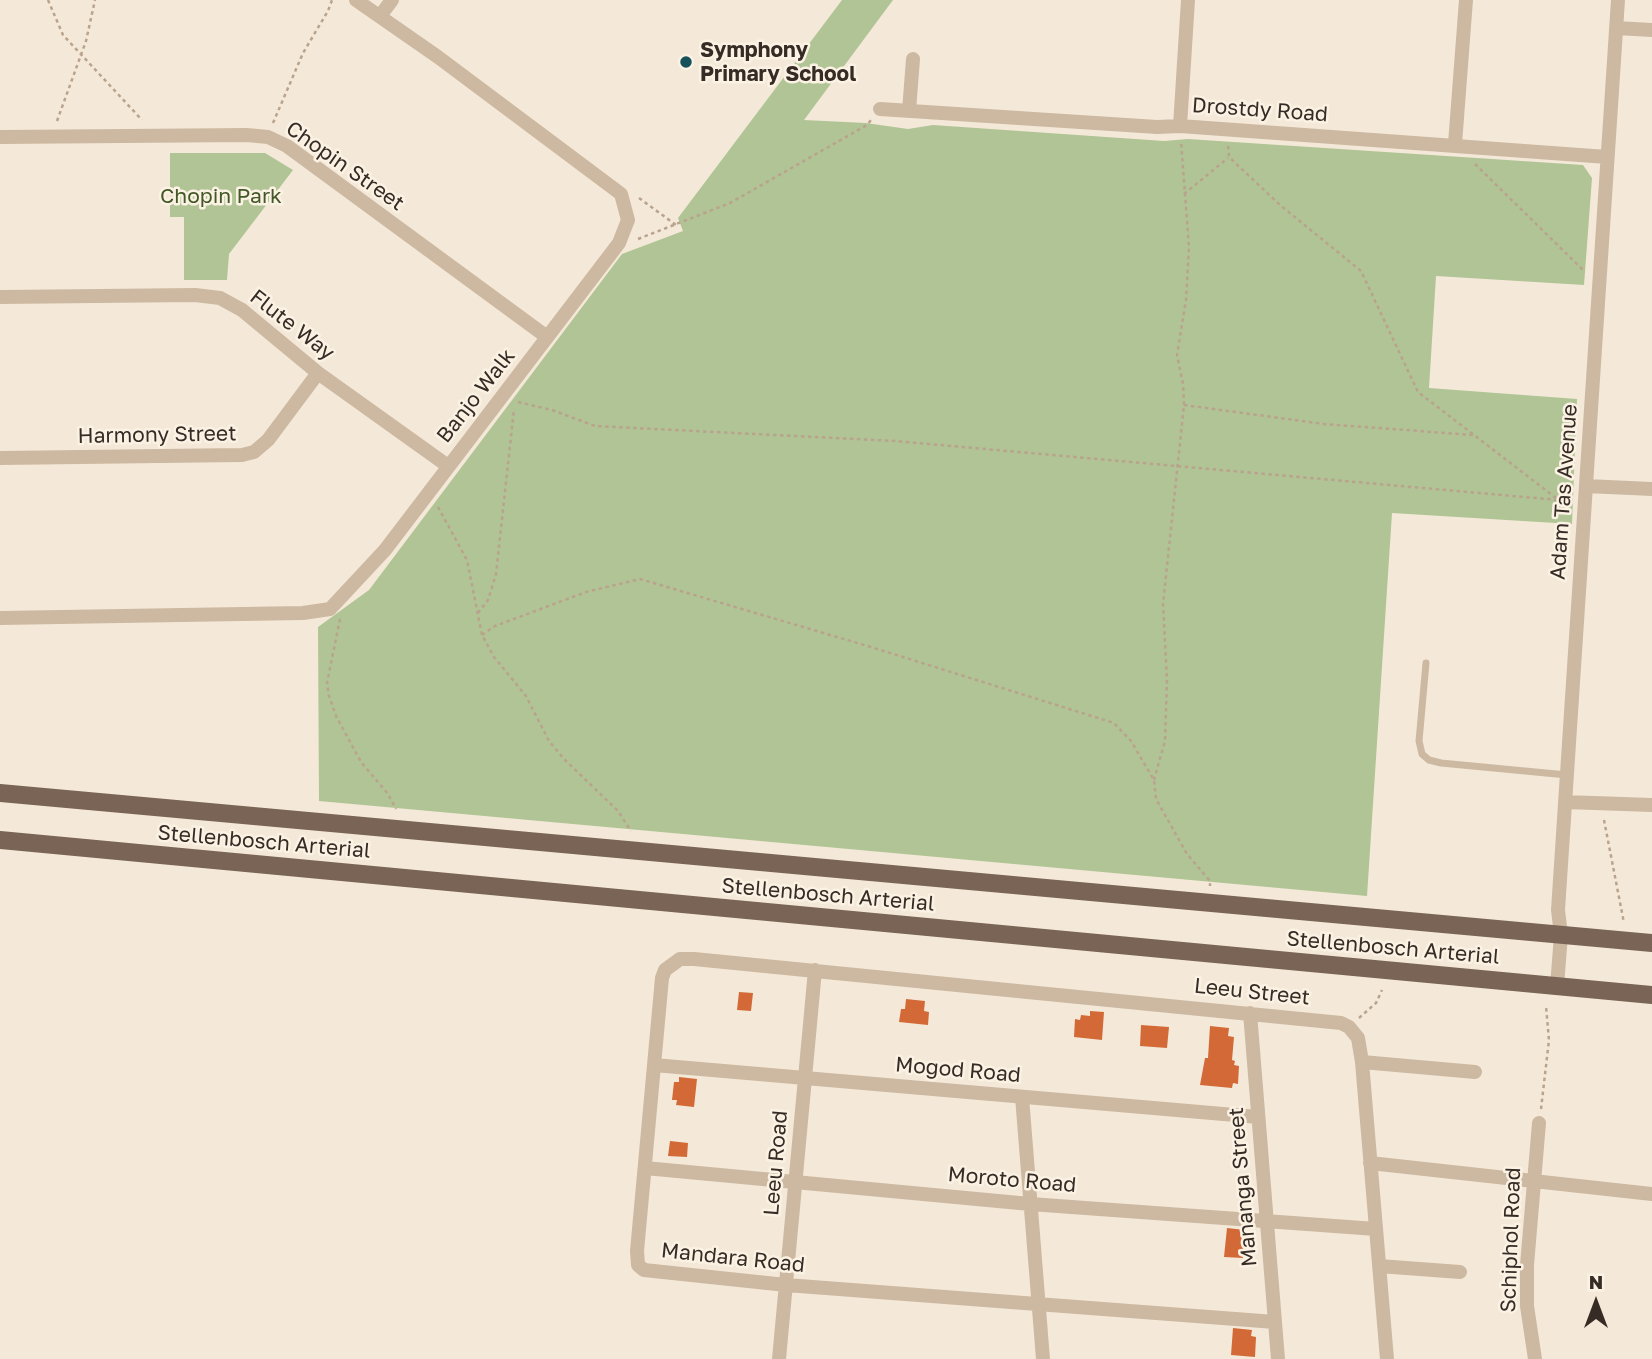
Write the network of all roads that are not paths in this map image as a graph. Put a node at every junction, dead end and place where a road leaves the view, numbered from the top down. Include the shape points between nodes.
1 (356, 0) edge
2 (392, 0) edge
3 (1188, 0) edge
4 (1450, 0) edge
5 (1618, 0) edge
6 (1466, 1) edge
7 (380, 16) junction
8 (1616, 28) junction
9 (1652, 30) edge
10 (913, 58) dead end
11 (880, 109) dead end
12 (909, 111) junction
13 (1180, 126) junction
14 (0, 137) edge
15 (1455, 144) junction
16 (1607, 157) junction
17 (0, 297) edge
18 (547, 337) junction
19 (318, 373) junction
20 (0, 458) edge
21 (448, 466) junction
22 (1586, 486) junction
23 (1652, 489) edge
24 (0, 618) edge
25 (1426, 663) dead end
26 (1567, 775) junction
27 (0, 793) edge
28 (1565, 802) junction
29 (1652, 806) edge
30 (0, 841) edge
31 (1561, 934) junction
32 (1652, 943) edge
33 (815, 970) junction
34 (1556, 986) junction
35 (1652, 995) edge
36 (1250, 1013) junction
37 (1362, 1062) junction
38 (654, 1065) junction
39 (1475, 1072) dead end
40 (805, 1078) junction
41 (1022, 1097) junction
42 (1258, 1117) junction
43 (1539, 1123) road end
44 (1370, 1163) junction
45 (645, 1168) junction
46 (1534, 1181) junction
47 (795, 1182) junction
48 (1652, 1194) edge
49 (1030, 1204) junction
50 (1267, 1221) junction
51 (1376, 1229) junction
52 (1379, 1266) junction
53 (1460, 1272) dead end
54 (786, 1285) junction
55 (1038, 1304) junction
56 (1275, 1322) junction
57 (779, 1359) edge
58 (1043, 1359) edge
59 (1278, 1359) edge
60 (1387, 1359) edge
61 (1535, 1359) edge

1 - 7 street, Banjo Walk
2 - 7 street
3 - 13 street
4 - 6 street
5 - 8 street, Adam Tas Avenue
6 - 15 street
7 - 18 street, Banjo Walk via 621,194 628,220 619,243
8 - 9 street
8 - 16 street, Adam Tas Avenue
10 - 12 street
11 - 12 street, Drostdy Road
12 - 13 street, Drostdy Road
13 - 15 street, Drostdy Road
14 - 18 street, Chopin Street via 268,137 287,146
15 - 16 street, Drostdy Road
16 - 22 street, Adam Tas Avenue
17 - 19 street, Flute Way via 220,298 242,310
18 - 21 street, Banjo Walk
19 - 20 street, Harmony Street via 254,452
19 - 21 street, Flute Way
21 - 24 street, Banjo Walk via 385,550 330,609
22 - 23 street
22 - 26 street, Adam Tas Avenue
25 - 26 lane via 1419,741 1429,760
26 - 28 street, Adam Tas Avenue
27 - 31 main road, Stellenbosch Arterial
28 - 29 street
28 - 31 street, Adam Tas Avenue via 1558,910
30 - 34 main road, Stellenbosch Arterial
31 - 32 main road, Stellenbosch Arterial
31 - 34 street, Adam Tas Avenue
33 - 36 street, Leeu Street
33 - 38 street, Mandara Road via 694,958 669,965 662,978
33 - 40 street, Leeu Road
34 - 35 main road, Stellenbosch Arterial
36 - 37 street, Leeu Street via 1333,1020 1349,1027 1358,1038
36 - 42 street, Mananga Street
37 - 39 street
37 - 44 street
38 - 40 street, Mogod Road
38 - 45 street, Mandara Road
40 - 41 street, Mogod Road
40 - 47 street, Leeu Road
41 - 42 street, Mogod Road
41 - 49 street
42 - 50 street, Mananga Street
43 - 46 street, Schiphol Road
44 - 46 street
44 - 51 street
45 - 47 street, Moroto Road
45 - 54 street, Mandara Road via 637,1251 638,1265 644,1270
46 - 48 street
46 - 61 street, Schiphol Road via 1527,1282
47 - 49 street, Moroto Road
47 - 54 street, Leeu Road
49 - 50 street, Moroto Road
49 - 55 street
50 - 51 street, Moroto Road
50 - 56 street, Mananga Street
51 - 52 street
52 - 53 street
52 - 60 street
54 - 55 street, Mandara Road
54 - 57 street, Leeu Road
55 - 56 street, Mandara Road
55 - 58 street
56 - 59 street, Mananga Street

